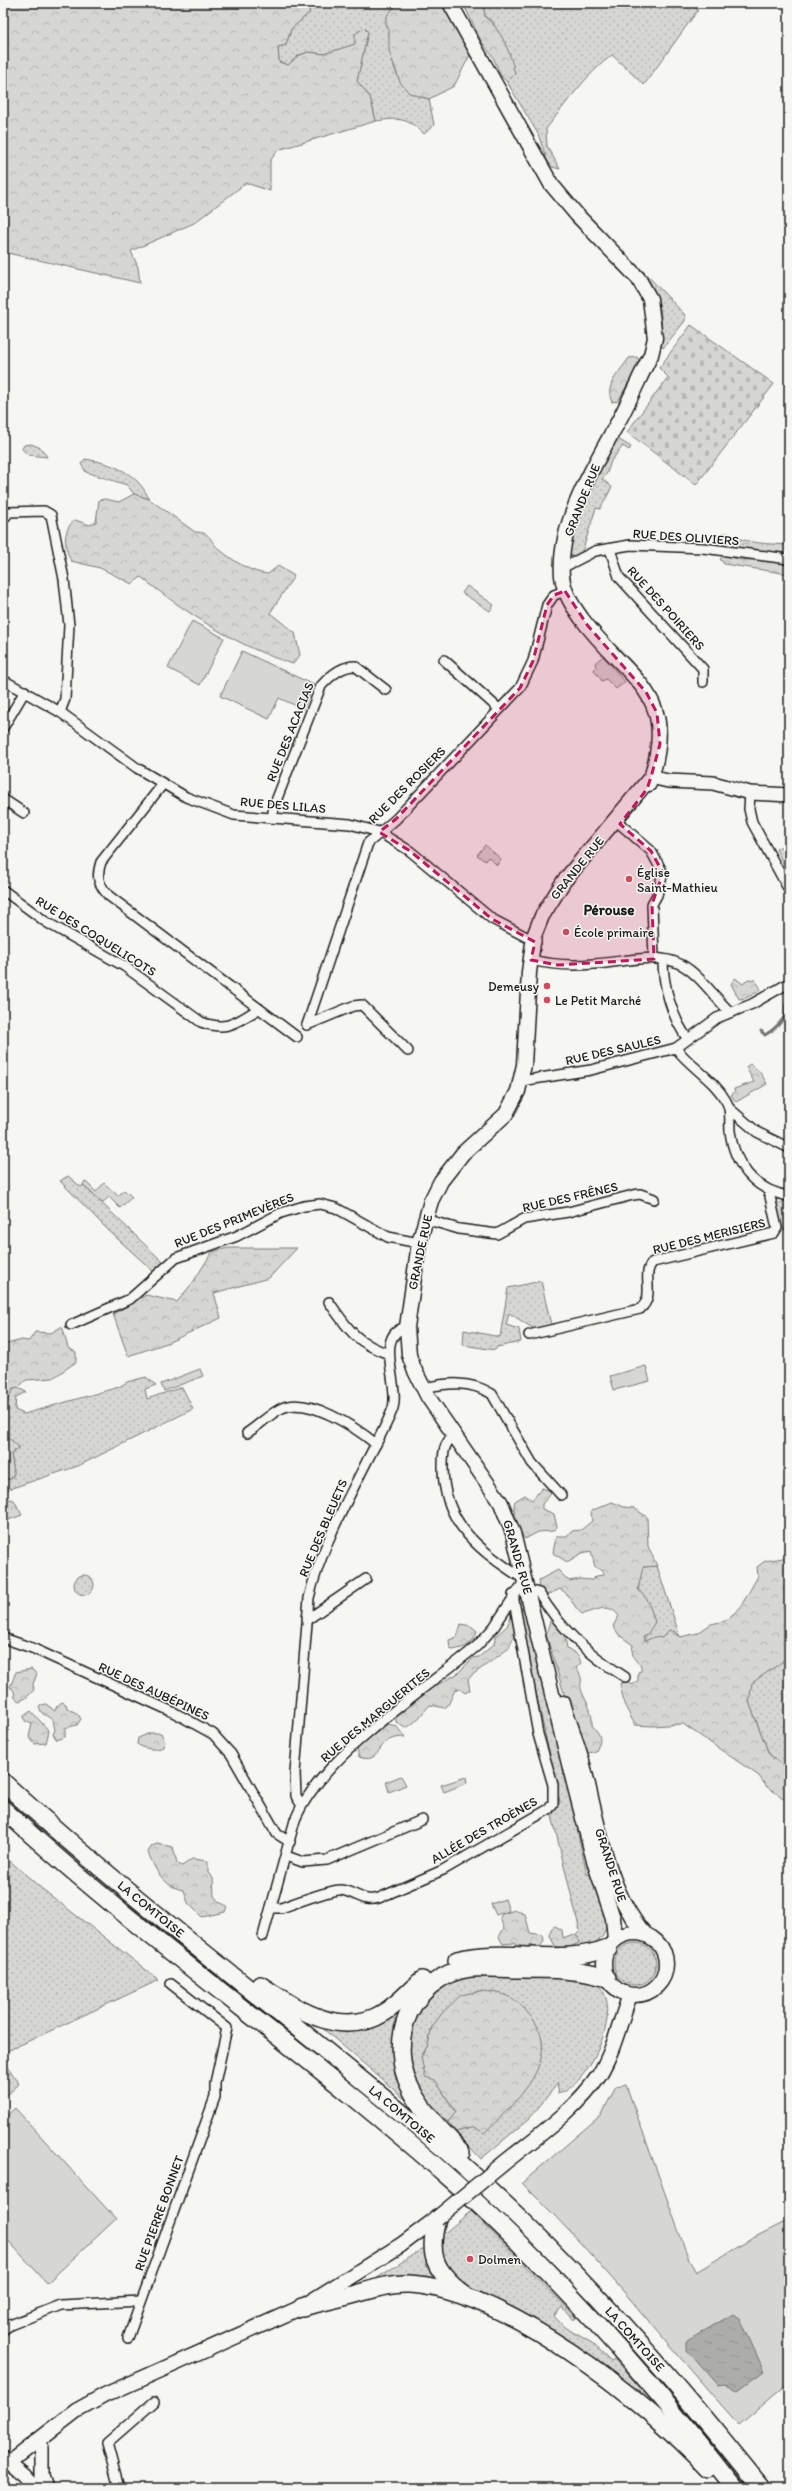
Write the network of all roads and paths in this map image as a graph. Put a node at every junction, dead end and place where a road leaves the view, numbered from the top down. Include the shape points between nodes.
1 (450, 3) edge
2 (3, 520) edge
3 (610, 549) junction
4 (789, 560) edge
5 (562, 568) junction
6 (565, 591) junction
7 (444, 660) dead end
8 (3, 680) edge
9 (703, 682) dead end
10 (386, 690) dead end
11 (25, 691) junction
12 (499, 709) junction
13 (60, 712) junction
14 (3, 728) edge
15 (651, 777) junction
16 (163, 784) junction
17 (750, 793) junction
18 (789, 795) edge
19 (3, 799) edge
20 (24, 813) dead end
21 (272, 818) junction
22 (620, 824) junction
23 (379, 832) junction
24 (3, 890) edge
25 (789, 890) edge
26 (534, 948) junction
27 (659, 959) junction
28 (789, 983) edge
29 (259, 1009) junction
30 (730, 1012) junction
31 (297, 1037) dead end
32 (687, 1038) junction
33 (676, 1048) junction
34 (408, 1051) dead end
35 (521, 1081) junction
36 (730, 1109) junction
37 (789, 1148) edge
38 (769, 1192) junction
39 (789, 1196) edge
40 (654, 1199) dead end
41 (425, 1219) junction
42 (419, 1243) junction
43 (329, 1302) dead end
44 (71, 1325) dead end
45 (407, 1327) junction
46 (529, 1335) dead end
47 (389, 1354) junction
48 (423, 1388) junction
49 (247, 1433) dead end
50 (455, 1435) junction
51 (376, 1444) junction
52 (562, 1495) dead end
53 (366, 1579) dead end
54 (527, 1585) junction
55 (513, 1595) junction
56 (307, 1618) junction
57 (3, 1638) edge
58 (552, 1677) junction
59 (625, 1678) dead end
60 (3, 1782) edge
61 (302, 1804) junction
62 (3, 1809) edge
63 (422, 1820) dead end
64 (290, 1842) junction
65 (286, 1856) junction
66 (271, 1908) junction
67 (645, 1934) junction
68 (263, 1936) dead end
69 (611, 1944) junction
70 (202, 1951) junction
71 (607, 1978) junction
72 (171, 1984) dead end
73 (630, 1995) junction
74 (517, 2216) junction
75 (437, 2218) junction
76 (468, 2296) junction
77 (140, 2301) junction
78 (302, 2306) junction
79 (3, 2330) edge
80 (128, 2338) dead end
81 (154, 2402) dead end
82 (76, 2411) junction
83 (42, 2448) junction
84 (5, 2463) edge
85 (37, 2488) edge
86 (46, 2488) edge
87 (119, 2488) edge
88 (725, 2488) edge
89 (735, 2488) edge
90 (761, 2488) edge

1 - 5 main road, GRANDE RUE via 550,184 638,278 650,299 655,338 651,355 571,519 564,543
2 - 13 street via 9,512 44,511 51,516 64,579 69,624 65,699
3 - 4 street, RUE DES OLIVIERS via 630,545 703,548
3 - 5 street, RUE DES OLIVIERS via 595,552
3 - 9 street, RUE DES POIRIERS via 619,577 704,669
5 - 6 main road, GRANDE RUE
6 - 12 street, RUE DES ROSIERS via 550,600 533,661 520,688
6 - 15 main road, GRANDE RUE via 588,626 646,692 657,713 660,744
7 - 12 street
8 - 11 street, RUE DES LILAS
10 - 21 street, RUE DES ACACIAS via 355,666 348,666 327,679 321,686 274,806
11 - 13 street, RUE DES LILAS
11 - 14 street
12 - 23 street, RUE DES ROSIERS via 396,819
13 - 16 street, RUE DES LILAS
15 - 17 street via 668,781 713,784
15 - 22 main road via 647,789
15 - 26 main road, GRANDE RUE via 564,881 542,916
16 - 21 street, RUE DES LILAS via 186,797 234,815
16 - 29 street via 100,862 97,872 99,885 109,896
17 - 18 street
17 - 25 street via 748,809 752,822
19 - 20 street
21 - 23 street, RUE DES LILAS via 350,824
22 - 26 main road via 570,887
22 - 27 street via 642,842 656,858 663,873 652,908
23 - 26 street, RUE DES LILAS via 410,851 492,919
23 - 34 street, RUE DES ROSIERS via 368,843 307,1024 362,1005
24 - 29 street, RUE DES COQUELICOTS via 46,922 124,966 201,1022 227,1027
26 - 27 street via 570,965
26 - 35 main road, GRANDE RUE
27 - 30 street via 685,968
27 - 32 street via 669,998
28 - 30 street, RUE DES SAULES via 752,1004
29 - 31 street
30 - 32 street, RUE DES SAULES
32 - 33 street, RUE DES SAULES
33 - 35 street, RUE DES SAULES via 618,1064
33 - 36 street via 695,1069 710,1080
35 - 41 main road, GRANDE RUE via 515,1100 506,1114 463,1153 441,1181
36 - 37 street via 757,1132
36 - 38 street via 730,1132 737,1158 748,1174
38 - 39 street
38 - 46 street, RUE DES MERISIERS via 777,1228 774,1233 653,1262 647,1271 647,1301 640,1309
40 - 41 street, RUE DES FRÊNES via 640,1194 633,1195 568,1212 524,1219 497,1234 459,1229
41 - 42 main road, GRANDE RUE
42 - 44 street, RUE DES PRIMEVÈRES via 388,1237 326,1204 304,1206 281,1213 237,1236 184,1253 130,1299
42 - 45 main road, GRANDE RUE
43 - 47 street via 347,1327 363,1343
45 - 47 street, RUE DES BLEUETS via 400,1328 392,1334
45 - 48 main road, GRANDE RUE via 410,1355
47 - 51 street, RUE DES BLEUETS via 395,1382 393,1406
48 - 50 main road, GRANDE RUE
48 - 52 street via 436,1384 457,1383 481,1387 492,1394 532,1463
49 - 51 street via 280,1408 300,1404 349,1423
50 - 54 main road, GRANDE RUE via 501,1503 513,1533
50 - 54 street via 446,1443 442,1457 444,1485 452,1512 476,1543
51 - 56 street, RUE DES BLEUETS via 346,1502 316,1573
53 - 56 street
54 - 55 street, RUE DES MARGUERITES
54 - 58 main road, GRANDE RUE
54 - 59 street via 539,1593 554,1618 584,1649
55 - 61 street, RUE DES MARGUERITES via 494,1627 477,1646 346,1752 311,1790
55 - 66 street, ALLÉE DES TROÈNES via 538,1734 553,1785 553,1803 548,1809 443,1870 379,1898 363,1899 338,1890 281,1908
56 - 61 street, RUE DES BLEUETS via 295,1773 296,1796
57 - 64 street, RUE DES AUBÉPINES via 32,1648 175,1713 213,1734 235,1759 277,1834
58 - 67 main road, GRANDE RUE via 582,1760 626,1910
58 - 69 main road, GRANDE RUE via 592,1853 613,1918
60 - 70 highway, LA COMTOISE via 91,1860
61 - 64 street, RUE DES MARGUERITES
62 - 89 highway, LA COMTOISE via 101,1895 355,2098 470,2198 544,2268 620,2349 682,2419
63 - 65 street via 327,1860 303,1862
64 - 65 street, RUE DES MARGUERITES
65 - 66 street, RUE DES MARGUERITES
66 - 68 street, RUE DES MARGUERITES
67 - 69 main road via 626,1934
67 - 73 main road via 661,1946 666,1958 665,1972 659,1984 649,1992
69 - 70 highway via 576,1956 483,1956 458,1960 426,1976 384,2012 348,2023 328,2021 306,2013
69 - 71 main road via 604,1963
70 - 74 highway, LA COMTOISE via 405,2115
71 - 73 main road via 616,1989
71 - 74 highway via 567,1969 465,1969 428,1988 417,2000 406,2019 401,2040 402,2063 417,2100
72 - 77 street, RUE PIERRE BONNET via 228,2028 215,2083 215,2097
73 - 75 main road, bridge via 611,2050 598,2076 570,2107
74 - 90 highway, LA COMTOISE via 634,2337
75 - 76 highway via 432,2237 435,2262 445,2278
75 - 78 main road via 394,2250
76 - 78 highway via 429,2286 398,2284
76 - 88 highway via 513,2319 596,2371 687,2447
77 - 79 street via 61,2305
77 - 80 street, RUE PIERRE BONNET
78 - 82 main road via 105,2395
81 - 87 street via 108,2443
82 - 83 main road via 62,2430
82 - 84 main road via 57,2417 20,2441
83 - 84 main road
83 - 86 street via 42,2476
84 - 85 street

